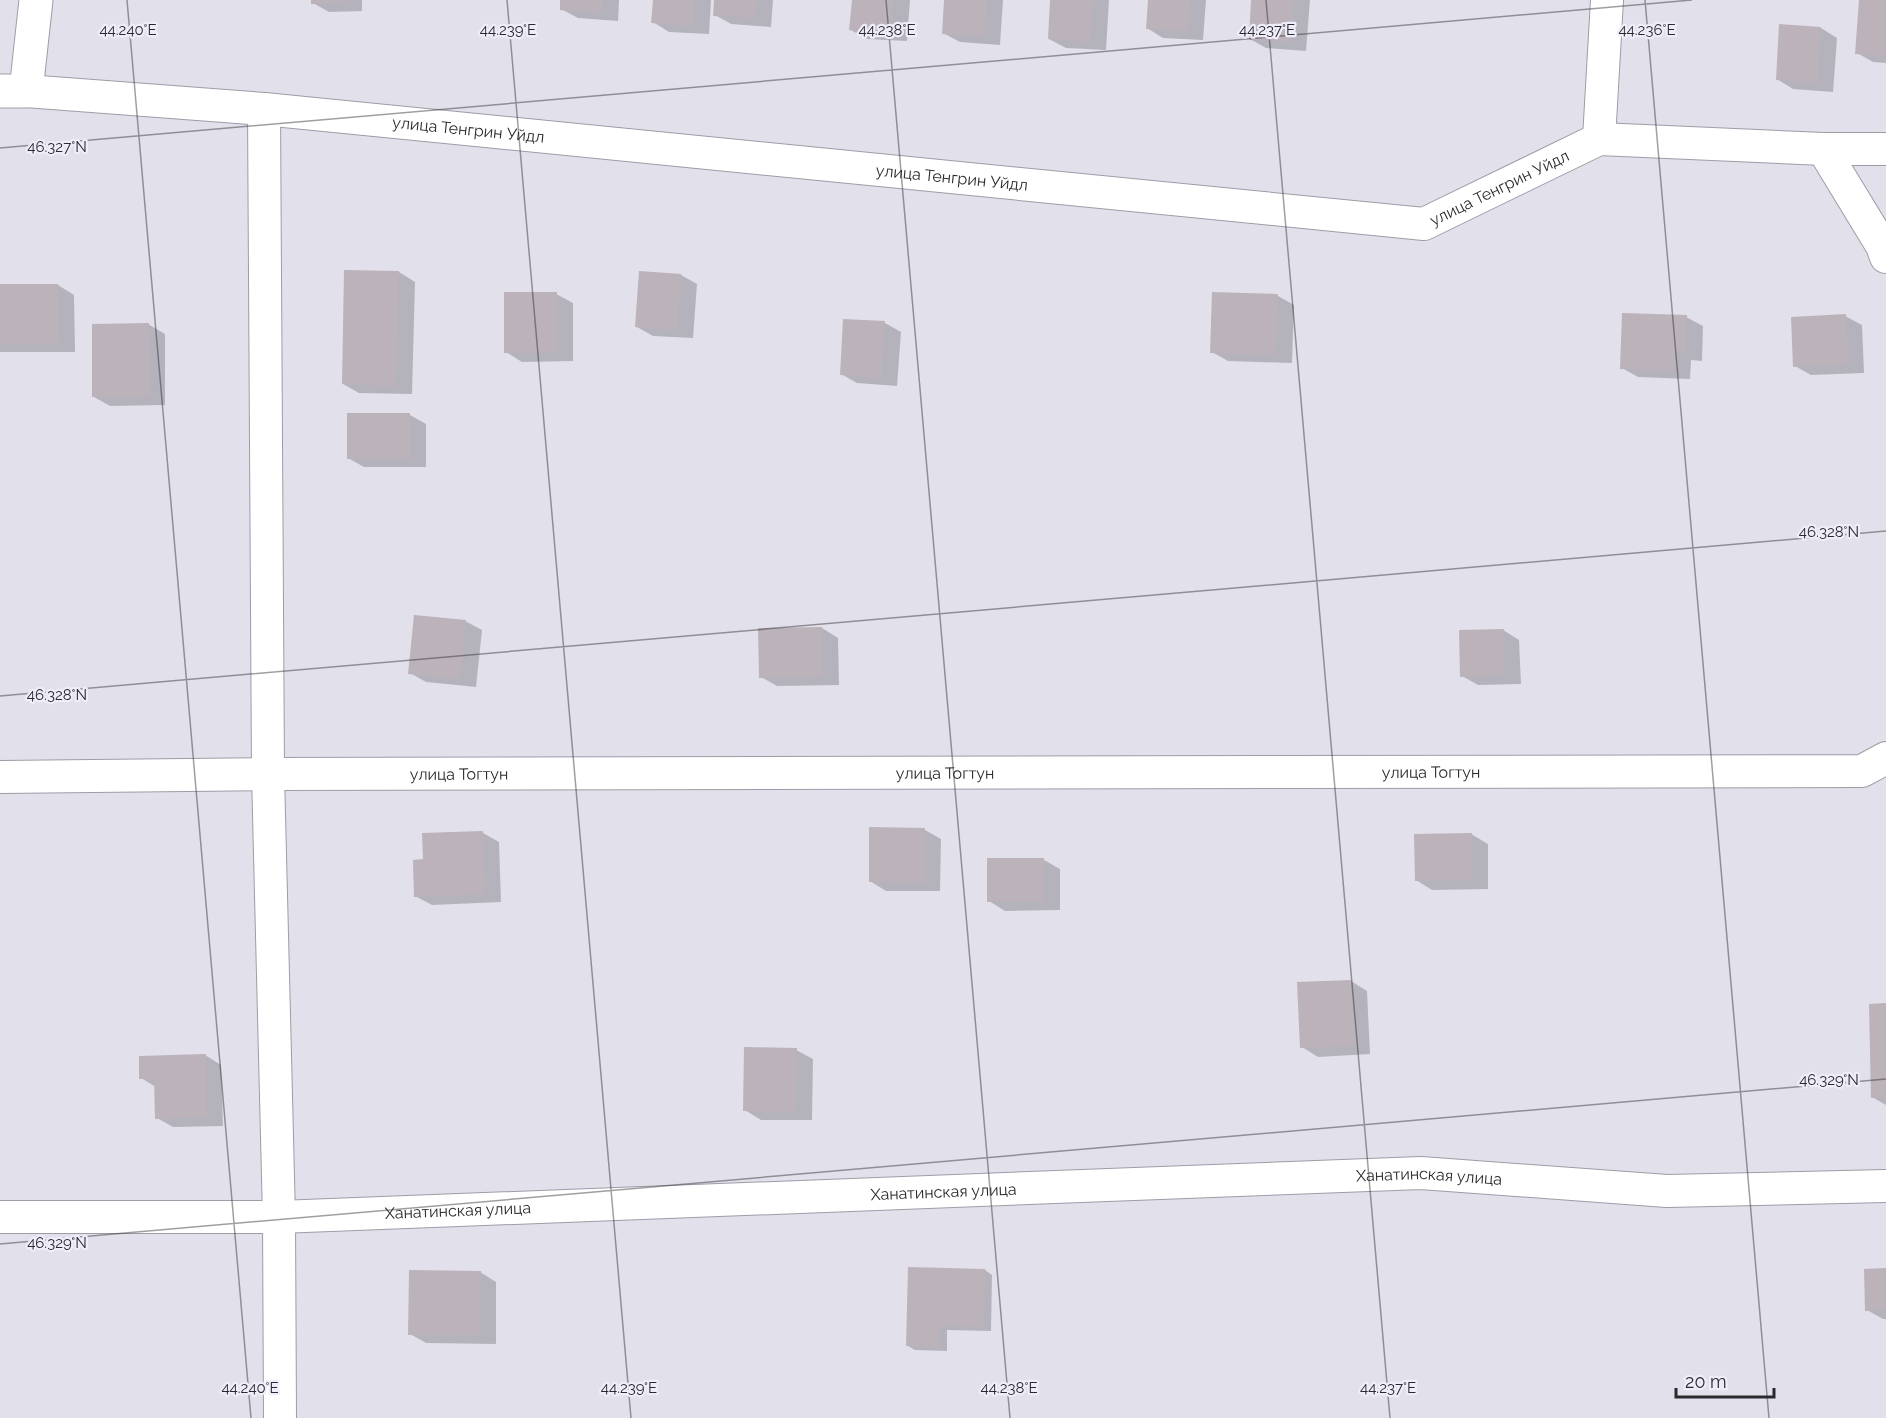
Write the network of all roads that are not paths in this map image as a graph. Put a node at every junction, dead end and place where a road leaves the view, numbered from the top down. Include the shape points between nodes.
1 (36, 0) edge
2 (1607, 0) edge
3 (13, 91) edge
4 (264, 109) junction
5 (1599, 138) junction
6 (1822, 148) junction
7 (1886, 149) edge
8 (1886, 257) edge
9 (1886, 759) edge
10 (268, 774) junction
11 (0, 777) edge
12 (1886, 1186) edge
13 (0, 1217) edge
14 (279, 1217) junction
15 (280, 1418) edge

1 - 3 street
2 - 5 street
3 - 4 street, улица Тенгрин Уйдл
4 - 5 street, улица Тенгрин Уйдл via 1424,224
4 - 10 street
5 - 6 street, улица Тенгрин Уйдл
6 - 7 street, улица Тенгрин Уйдл
6 - 8 street
9 - 10 street, улица Тогтун via 1862,771
10 - 11 street, улица Тогтун
10 - 14 street
12 - 14 street, Ханатинская улица via 1667,1191 1421,1173
13 - 14 street, Ханатинская улица
14 - 15 street

